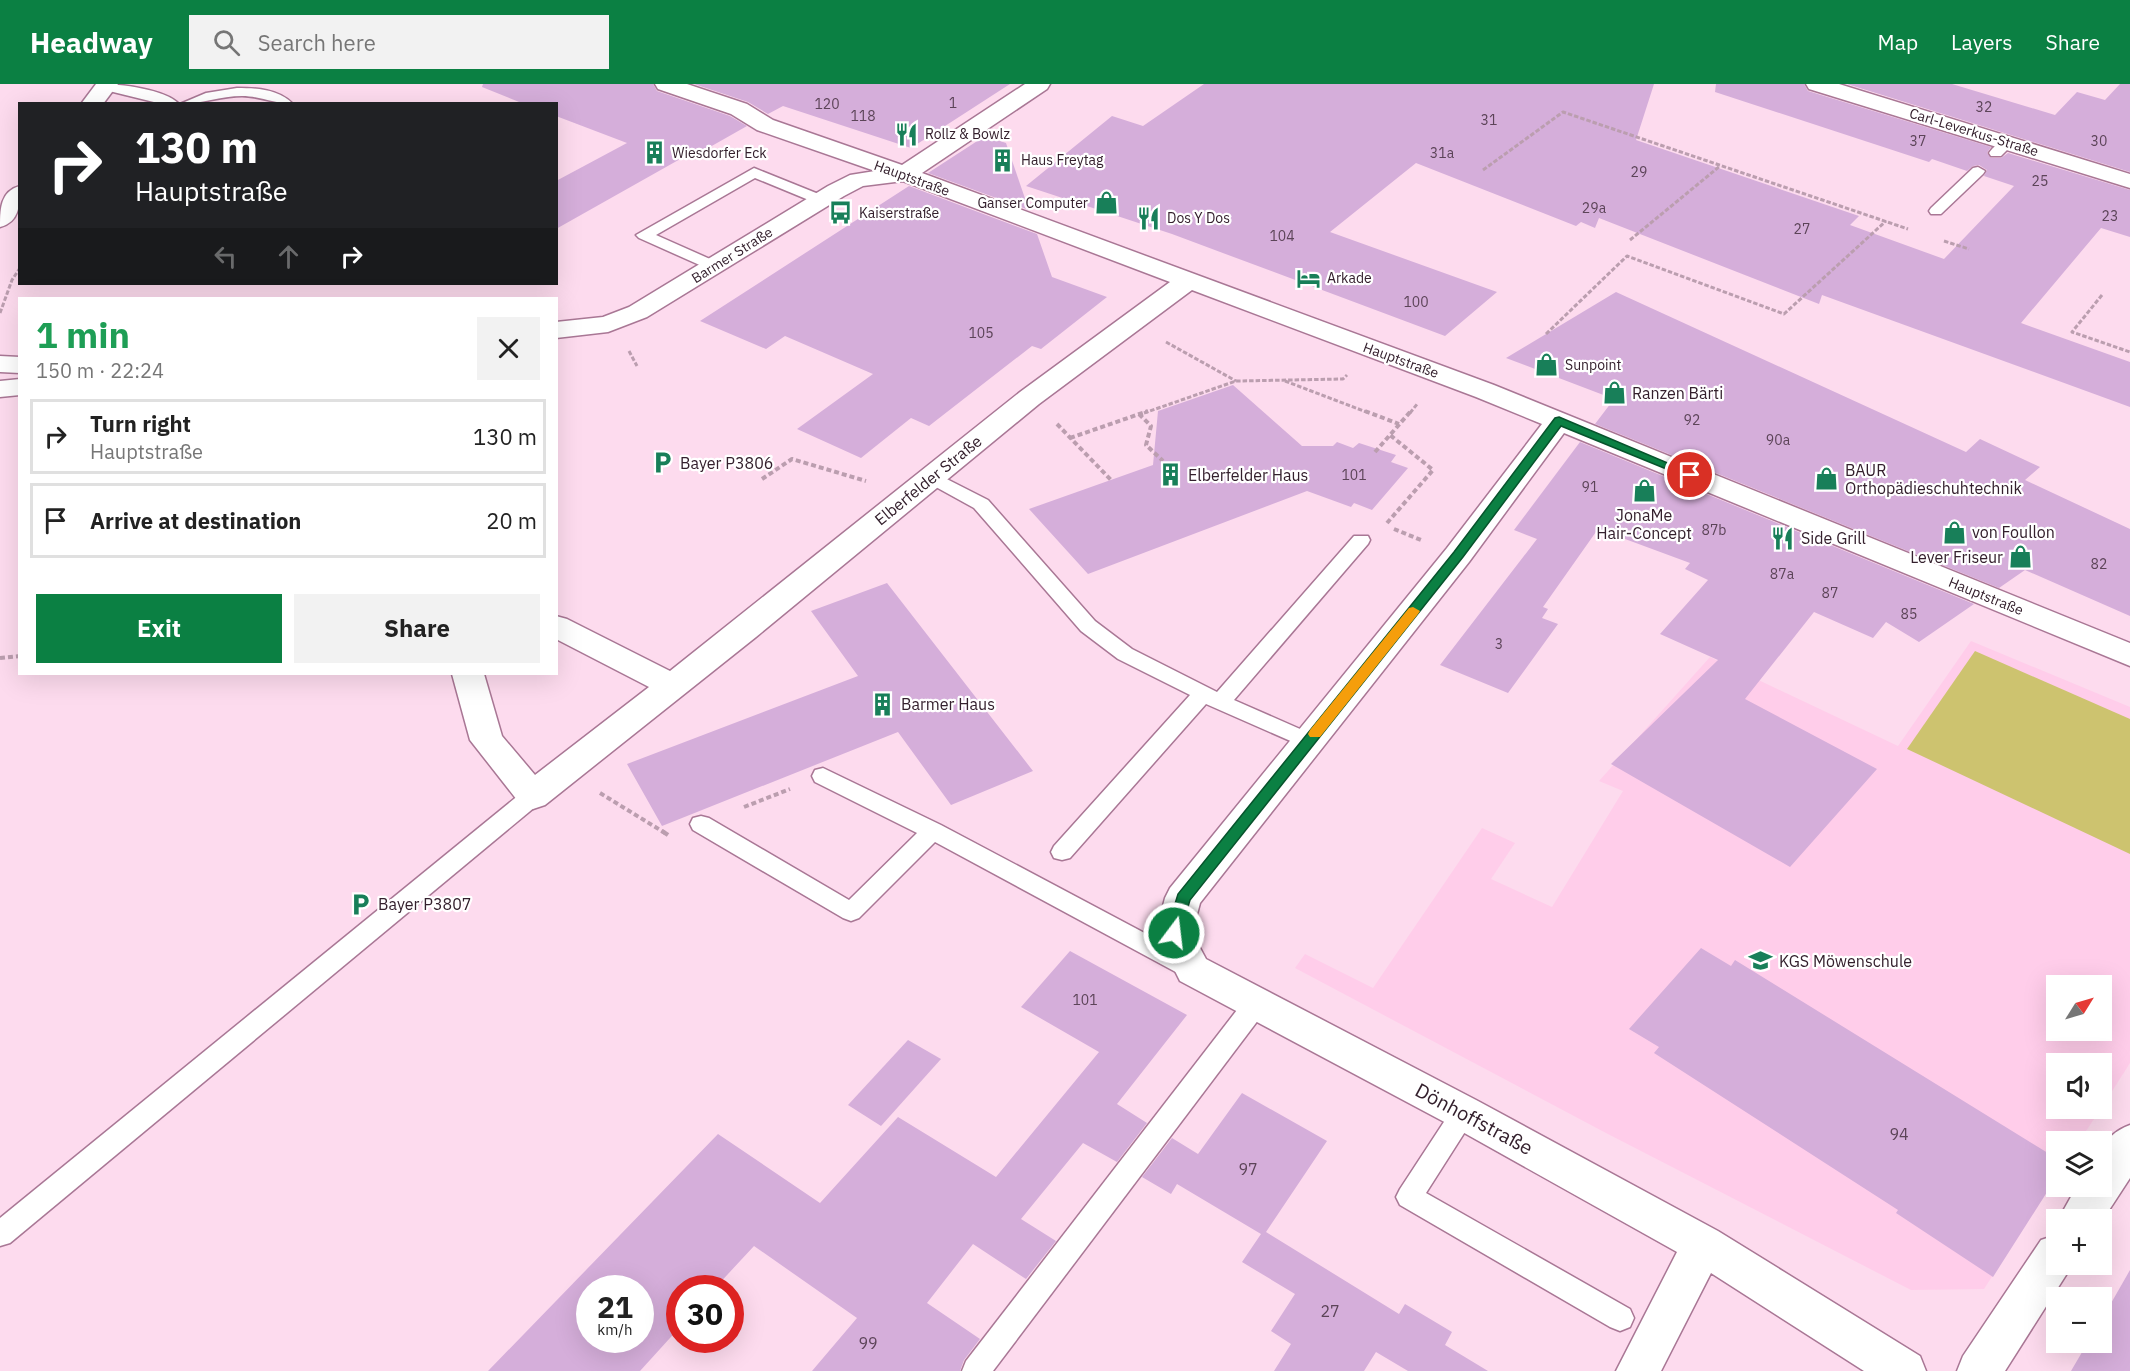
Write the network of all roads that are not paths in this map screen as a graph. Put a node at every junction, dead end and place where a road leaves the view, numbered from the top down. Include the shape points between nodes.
1 (666, 84) edge
2 (1039, 84) edge
3 (1817, 84) edge
4 (106, 85) edge
5 (93, 102) edge
6 (169, 102) edge
7 (193, 102) edge
8 (284, 102) edge
9 (1978, 171) dead end
10 (905, 174) junction
11 (2130, 181) edge
12 (12, 200) edge
13 (821, 200) junction
14 (1936, 211) dead end
15 (0, 220) edge
16 (713, 266) junction
17 (1188, 281) junction
18 (558, 330) edge
19 (0, 364) edge
20 (18, 366) edge
21 (18, 387) edge
22 (0, 389) edge
23 (1559, 421) junction
24 (921, 485) junction
25 (1361, 540) road end
26 (558, 627) edge
27 (2130, 655) edge
28 (468, 675) edge
29 (673, 686) junction
30 (1212, 698) junction
31 (1309, 741) junction
32 (823, 776) dead end
33 (533, 796) junction
34 (701, 825) dead end
35 (933, 831) junction
36 (1062, 852) dead end
37 (1193, 970) junction
38 (1256, 1004) junction
39 (1464, 1113) junction
40 (2130, 1143) edge
41 (2112, 1170) edge
42 (0, 1234) edge
43 (1703, 1245) junction
44 (2046, 1269) edge
45 (1620, 1318) dead end
46 (976, 1371) edge
47 (1638, 1371) edge
48 (1904, 1371) edge
49 (1979, 1371) edge

1 - 10 street, Hauptstraße via 739,109 765,125
2 - 10 street
3 - 11 street, Carl-Leverkus-Straße via 2002,148
4 - 5 street
4 - 6 lane
7 - 8 lane via 222,93 250,92
9 - 14 lane
10 - 13 street, Barmer Straße via 858,180
10 - 17 street, Hauptstraße
12 - 15 street
13 - 16 street, Barmer Straße
13 - 16 lane via 754,172 644,235
16 - 18 street, Barmer Straße via 638,312 608,324
17 - 23 street, Hauptstraße
17 - 24 street, Elberfelder Straße via 1128,322
19 - 20 street
21 - 22 street
23 - 27 street, Hauptstraße
23 - 31 street
24 - 29 street, Elberfelder Straße
24 - 30 lane via 981,504 1088,626 1125,654
25 - 30 lane
26 - 29 street
28 - 33 street via 487,740
29 - 33 street, Elberfelder Straße
30 - 31 lane
30 - 36 lane
31 - 37 street via 1183,898 1174,933
32 - 35 lane, Dönhoffstraße
33 - 42 lane
34 - 35 lane via 851,912
35 - 37 lane, Dönhoffstraße
37 - 38 street, Dönhoffstraße
38 - 39 street, Dönhoffstraße
38 - 46 lane
39 - 43 street, Dönhoffstraße
39 - 45 lane via 1409,1197
40 - 41 street
43 - 47 street
43 - 48 street, Dönhoffstraße
44 - 49 street

